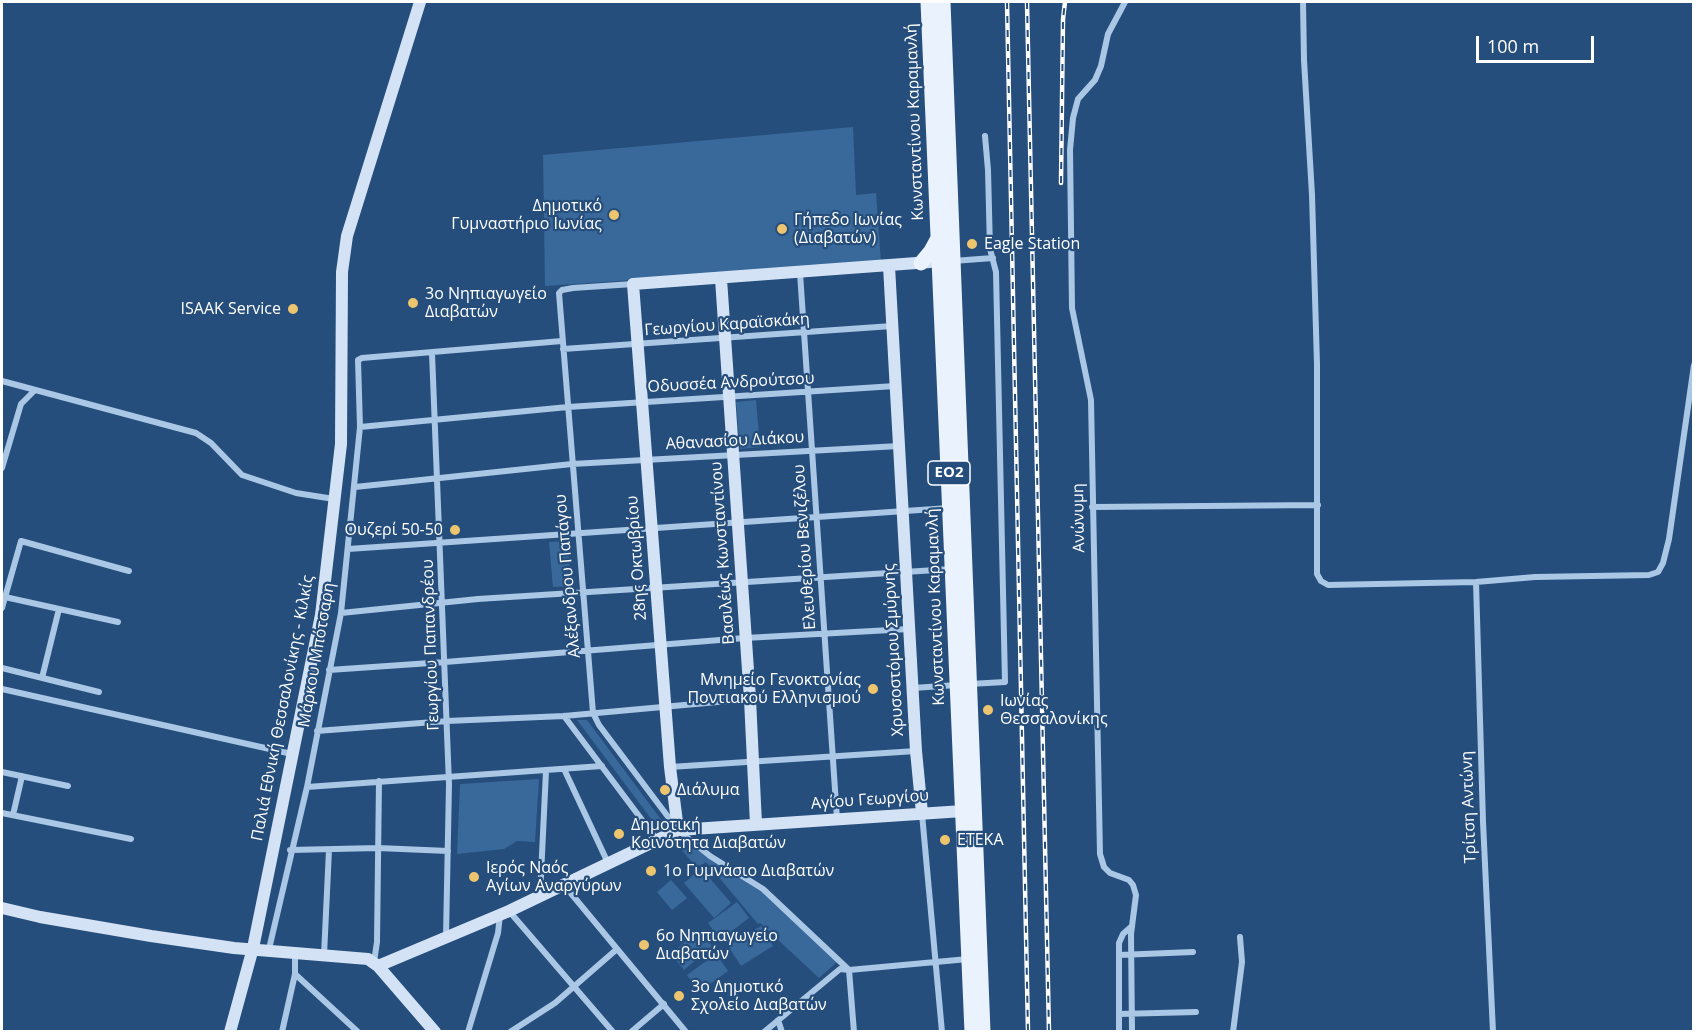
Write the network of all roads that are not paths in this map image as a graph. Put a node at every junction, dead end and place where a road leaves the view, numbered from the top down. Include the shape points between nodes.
1 (420, 2) edge
2 (928, 2) edge
3 (942, 2) edge
4 (1125, 2) edge
5 (1303, 2) edge
6 (985, 136) dead end
7 (938, 238) junction
8 (993, 258) junction
9 (946, 261) junction
10 (921, 263) junction
11 (889, 266) junction
12 (800, 273) junction
13 (721, 279) junction
14 (633, 284) junction
15 (892, 326) junction
16 (804, 333) junction
17 (725, 339) junction
18 (562, 341) junction
19 (637, 345) junction
20 (563, 349) junction
21 (432, 353) junction
22 (1694, 365) edge
23 (2, 381) edge
24 (896, 386) junction
25 (35, 390) junction
26 (808, 392) junction
27 (728, 397) junction
28 (642, 402) junction
29 (568, 407) junction
30 (435, 421) junction
31 (360, 427) junction
32 (899, 446) junction
33 (812, 451) junction
34 (733, 456) junction
35 (646, 459) junction
36 (572, 464) junction
37 (2, 468) edge
38 (438, 479) junction
39 (355, 486) junction
40 (335, 499) junction
41 (1318, 506) junction
42 (1092, 507) junction
43 (950, 508) junction
44 (903, 511) junction
45 (817, 516) junction
46 (738, 523) junction
47 (651, 528) junction
48 (578, 534) junction
49 (440, 543) junction
50 (348, 549) junction
51 (953, 569) junction
52 (906, 570) junction
53 (129, 571) dead end
54 (821, 576) junction
55 (741, 582) junction
56 (1476, 582) junction
57 (656, 588) junction
58 (583, 593) junction
59 (5, 597) junction
60 (443, 603) junction
61 (2, 608) edge
62 (59, 609) junction
63 (341, 614) junction
64 (118, 622) dead end
65 (909, 629) junction
66 (825, 633) junction
67 (745, 638) junction
68 (660, 645) junction
69 (588, 651) junction
70 (445, 662) junction
71 (2, 668) edge
72 (329, 670) junction
73 (42, 678) junction
74 (963, 685) junction
75 (913, 688) junction
76 (2, 689) edge
77 (99, 692) dead end
78 (750, 699) junction
79 (665, 706) junction
80 (593, 713) junction
81 (564, 716) junction
82 (447, 721) junction
83 (317, 731) junction
84 (916, 751) junction
85 (292, 754) junction
86 (833, 756) junction
87 (752, 762) junction
88 (602, 766) junction
89 (670, 767) junction
90 (564, 769) junction
91 (546, 771) junction
92 (2, 772) edge
93 (22, 777) junction
94 (449, 777) junction
95 (379, 781) junction
96 (68, 786) dead end
97 (307, 787) junction
98 (963, 811) junction
99 (922, 813) junction
100 (2, 815) edge
101 (13, 815) junction
102 (837, 819) junction
103 (756, 825) junction
104 (678, 830) junction
105 (131, 838) dead end
106 (657, 840) junction
107 (378, 848) junction
108 (291, 850) junction
109 (329, 850) junction
110 (448, 851) junction
111 (609, 864) junction
112 (564, 885) junction
113 (540, 897) junction
114 (2, 908) edge
115 (504, 913) junction
116 (1132, 926) junction
117 (446, 937) junction
118 (1240, 937) dead end
119 (616, 949) junction
120 (260, 950) junction
121 (1193, 952) dead end
122 (295, 953) junction
123 (1119, 954) junction
124 (1132, 954) junction
125 (324, 956) junction
126 (969, 959) junction
127 (935, 961) junction
128 (376, 964) junction
129 (849, 970) junction
130 (295, 974) junction
131 (575, 987) junction
132 (664, 1004) junction
133 (1196, 1012) dead end
134 (1132, 1013) junction
135 (1119, 1014) junction
136 (778, 1020) junction
137 (230, 1032) edge
138 (282, 1032) edge
139 (358, 1032) edge
140 (435, 1032) edge
141 (468, 1032) edge
142 (510, 1032) edge
143 (614, 1032) edge
144 (631, 1032) edge
145 (686, 1032) edge
146 (764, 1032) edge
147 (782, 1032) edge
148 (854, 1032) edge
149 (942, 1032) edge
150 (972, 1032) edge
151 (983, 1032) edge
152 (1119, 1032) edge
153 (1132, 1032) edge
154 (1233, 1032) edge
155 (1492, 1032) edge

1 - 40 street, Παλιά Εθνική Θεσσαλονίκης - Κιλκίς via 353,211 344,252 342,434
2 - 7 main road, Κωνσταντίνου Καραμανλή / ΕΟ2
3 - 9 main road, Κωνσταντίνου Καραμανλή / ΕΟ2
4 - 42 street, Ανώνυμη via 1108,34 1095,80 1078,99 1070,150 1072,308 1091,400
5 - 41 street via 1312,195
6 - 8 street
7 - 9 main road, Κωνσταντίνου Καραμανλή / ΕΟ2
7 - 10 main road
8 - 9 street
8 - 74 street via 1005,682
9 - 10 street
9 - 43 main road, Κωνσταντίνου Καραμανλή / ΕΟ2
9 - 74 main road, Κωνσταντίνου Καραμανλή / ΕΟ2
10 - 11 street
11 - 12 street
11 - 15 street, Χρυσοστόμου Σμύρνης
12 - 13 street
12 - 16 street, Ελευθερίου Βενιζέλου
13 - 14 street
13 - 17 street, Βασιλέως Κωνσταντίνου
14 - 18 street, Αλέξανδρου Παπάγου via 562,290
14 - 19 street, 28ης Οκτωβρίου
15 - 16 street, Γεωργίου Καραϊσκάκη
15 - 24 street, Χρυσοστόμου Σμύρνης
16 - 17 street, Γεωργίου Καραϊσκάκη
16 - 26 street, Ελευθερίου Βενιζέλου
17 - 19 street, Γεωργίου Καραϊσκάκη
17 - 27 street, Βασιλέως Κωνσταντίνου
18 - 20 street, Αλέξανδρου Παπάγου
18 - 21 street
19 - 20 street, Γεωργίου Καραϊσκάκη
19 - 28 street, 28ης Οκτωβρίου
20 - 29 street, Αλέξανδρου Παπάγου
21 - 30 street, Γεωργίου Παπανδρέου
21 - 31 street, Μάρκου Μπότσαρη via 358,360
22 - 56 street via 1669,539 1658,572
23 - 25 street
24 - 26 street, Οδυσσέα Ανδρούτσου
24 - 32 street, Χρυσοστόμου Σμύρνης
25 - 37 street via 21,404
25 - 40 street via 196,433 212,443 243,475 296,493
26 - 27 street, Οδυσσέα Ανδρούτσου
26 - 33 street, Ελευθερίου Βενιζέλου
27 - 28 street, Οδυσσέα Ανδρούτσου
27 - 34 street, Βασιλέως Κωνσταντίνου
28 - 29 street, Οδυσσέα Ανδρούτσου
28 - 35 street, 28ης Οκτωβρίου
29 - 30 street, Οδυσσέα Ανδρούτσου
29 - 36 street, Αλέξανδρου Παπάγου
30 - 31 street, Οδυσσέα Ανδρούτσου
30 - 38 street, Γεωργίου Παπανδρέου
31 - 39 street, Μάρκου Μπότσαρη
32 - 33 street, Αθανασίου Διάκου
32 - 44 street, Χρυσοστόμου Σμύρνης
33 - 34 street, Αθανασίου Διάκου
33 - 45 street, Ελευθερίου Βενιζέλου
34 - 35 street, Αθανασίου Διάκου
34 - 46 street, Βασιλέως Κωνσταντίνου
35 - 36 street, Αθανασίου Διάκου
35 - 47 street, 28ης Οκτωβρίου
36 - 38 street, Αθανασίου Διάκου
36 - 48 street, Αλέξανδρου Παπάγου
38 - 39 street, Αθανασίου Διάκου
38 - 49 street, Γεωργίου Παπανδρέου
39 - 50 street, Μάρκου Μπότσαρη
40 - 85 street, Παλιά Εθνική Θεσσαλονίκης - Κιλκίς via 321,615
41 - 42 street
41 - 56 street via 1317,574 1328,585
42 - 116 street, Ανώνυμη via 1100,854 1110,873 1133,885 1136,895
43 - 44 street
43 - 51 main road, Κωνσταντίνου Καραμανλή / ΕΟ2
44 - 45 street
44 - 52 street, Χρυσοστόμου Σμύρνης
45 - 46 street
45 - 54 street, Ελευθερίου Βενιζέλου
46 - 47 street
46 - 55 street, Βασιλέως Κωνσταντίνου
47 - 48 street
47 - 57 street, 28ης Οκτωβρίου
48 - 49 street
48 - 58 street, Αλέξανδρου Παπάγου
49 - 50 street
49 - 60 street, Γεωργίου Παπανδρέου
50 - 63 street, Μάρκου Μπότσαρη
51 - 52 street
51 - 74 main road, Κωνσταντίνου Καραμανλή / ΕΟ2
52 - 54 street
52 - 65 street, Χρυσοστόμου Σμύρνης
53 - 59 street via 21,541
54 - 55 street
54 - 66 street, Ελευθερίου Βενιζέλου
55 - 57 street
55 - 67 street, Βασιλέως Κωνσταντίνου
56 - 155 street, Τρίτση Αντώνη
57 - 58 street
57 - 68 street, 28ης Οκτωβρίου
58 - 60 street
58 - 69 street, Αλέξανδρου Παπάγου
59 - 61 street
59 - 62 street
60 - 63 street
60 - 70 street, Γεωργίου Παπανδρέου
62 - 64 street
62 - 73 street
63 - 72 street, Μάρκου Μπότσαρη
65 - 66 street
65 - 75 street, Χρυσοστόμου Σμύρνης
66 - 67 street
66 - 86 street, Ελευθερίου Βενιζέλου
67 - 68 street
67 - 78 street, Βασιλέως Κωνσταντίνου
68 - 69 street
68 - 79 street, 28ης Οκτωβρίου
69 - 70 street
69 - 80 street, Αλέξανδρου Παπάγου
70 - 72 street
70 - 82 street, Γεωργίου Παπανδρέου
71 - 73 street
72 - 83 street, Μάρκου Μπότσαρη
73 - 77 street
74 - 75 street
74 - 98 main road, Κωνσταντίνου Καραμανλή / ΕΟ2
74 - 151 main road, Κωνσταντίνου Καραμανλή / ΕΟ2
75 - 84 street, Χρυσοστόμου Σμύρνης
76 - 85 street
78 - 79 street
78 - 87 street, Βασιλέως Κωνσταντίνου
79 - 80 street
79 - 89 street, 28ης Οκτωβρίου
80 - 81 street
80 - 104 street, Αλέξανδρου Παπάγου
81 - 82 street
81 - 88 street
82 - 83 street
82 - 94 street, Γεωργίου Παπανδρέου
83 - 97 street, Μάρκου Μπότσαρη
84 - 86 street
84 - 99 street, Χρυσοστόμου Σμύρνης
85 - 120 street, Παλιά Εθνική Θεσσαλονίκης - Κιλκίς
86 - 87 street
86 - 102 street, Ελευθερίου Βενιζέλου
87 - 89 street
87 - 103 street, Βασιλέως Κωνσταντίνου
88 - 90 street
88 - 106 street
89 - 104 street, 28ης Οκτωβρίου
90 - 91 street
90 - 111 street
91 - 94 street
91 - 113 street
92 - 93 street
93 - 96 street
93 - 101 street
94 - 95 street
94 - 110 street, Γεωργίου Παπανδρέου
95 - 97 street
95 - 107 street
97 - 108 street, Μάρκου Μπότσαρη
98 - 99 street, Αγίου Γεωργίου
98 - 126 main road, Κωνσταντίνου Καραμανλή / ΕΟ2
99 - 102 street, Αγίου Γεωργίου
99 - 127 street, Χρυσοστόμου Σμύρνης
100 - 101 street
101 - 105 street
102 - 103 street, Αγίου Γεωργίου
103 - 104 street, Αγίου Γεωργίου
104 - 106 street, Αγίου Γεωργίου
104 - 129 street, Αλέξανδρου Παπάγου via 710,856 763,889
106 - 111 street, Αγίου Γεωργίου
107 - 109 street
107 - 110 street
107 - 128 street
108 - 109 street
108 - 120 street, Μάρκου Μπότσαρη
109 - 125 street
110 - 117 street, Γεωργίου Παπανδρέου
111 - 112 street, Αγίου Γεωργίου
112 - 113 street, Αγίου Γεωργίου
112 - 119 street
113 - 115 street, Αγίου Γεωργίου
114 - 120 street via 151,936
115 - 117 street, Αγίου Γεωργίου
115 - 131 street
115 - 141 street
116 - 123 street via 1123,934
116 - 124 street, Ανώνυμη
117 - 128 street, Αγίου Γεωργίου
118 - 154 street via 1242,962
119 - 131 street
119 - 132 street
120 - 122 street
120 - 137 street, Παλιά Εθνική Θεσσαλονίκης - Κιλκίς
121 - 124 street
122 - 125 street
122 - 130 street
123 - 124 street
123 - 135 street
124 - 134 street, Ανώνυμη
125 - 128 street via 364,959
126 - 127 street
126 - 150 main road, Κωνσταντίνου Καραμανλή / ΕΟ2
127 - 129 street
127 - 149 street, Χρυσοστόμου Σμύρνης
128 - 140 street
129 - 136 street via 840,969
129 - 148 street
130 - 138 street
130 - 139 street
131 - 142 street
131 - 143 street
132 - 144 street
132 - 145 street
133 - 134 street
134 - 135 street
134 - 153 street, Ανώνυμη
135 - 152 street
136 - 146 street
136 - 147 street

